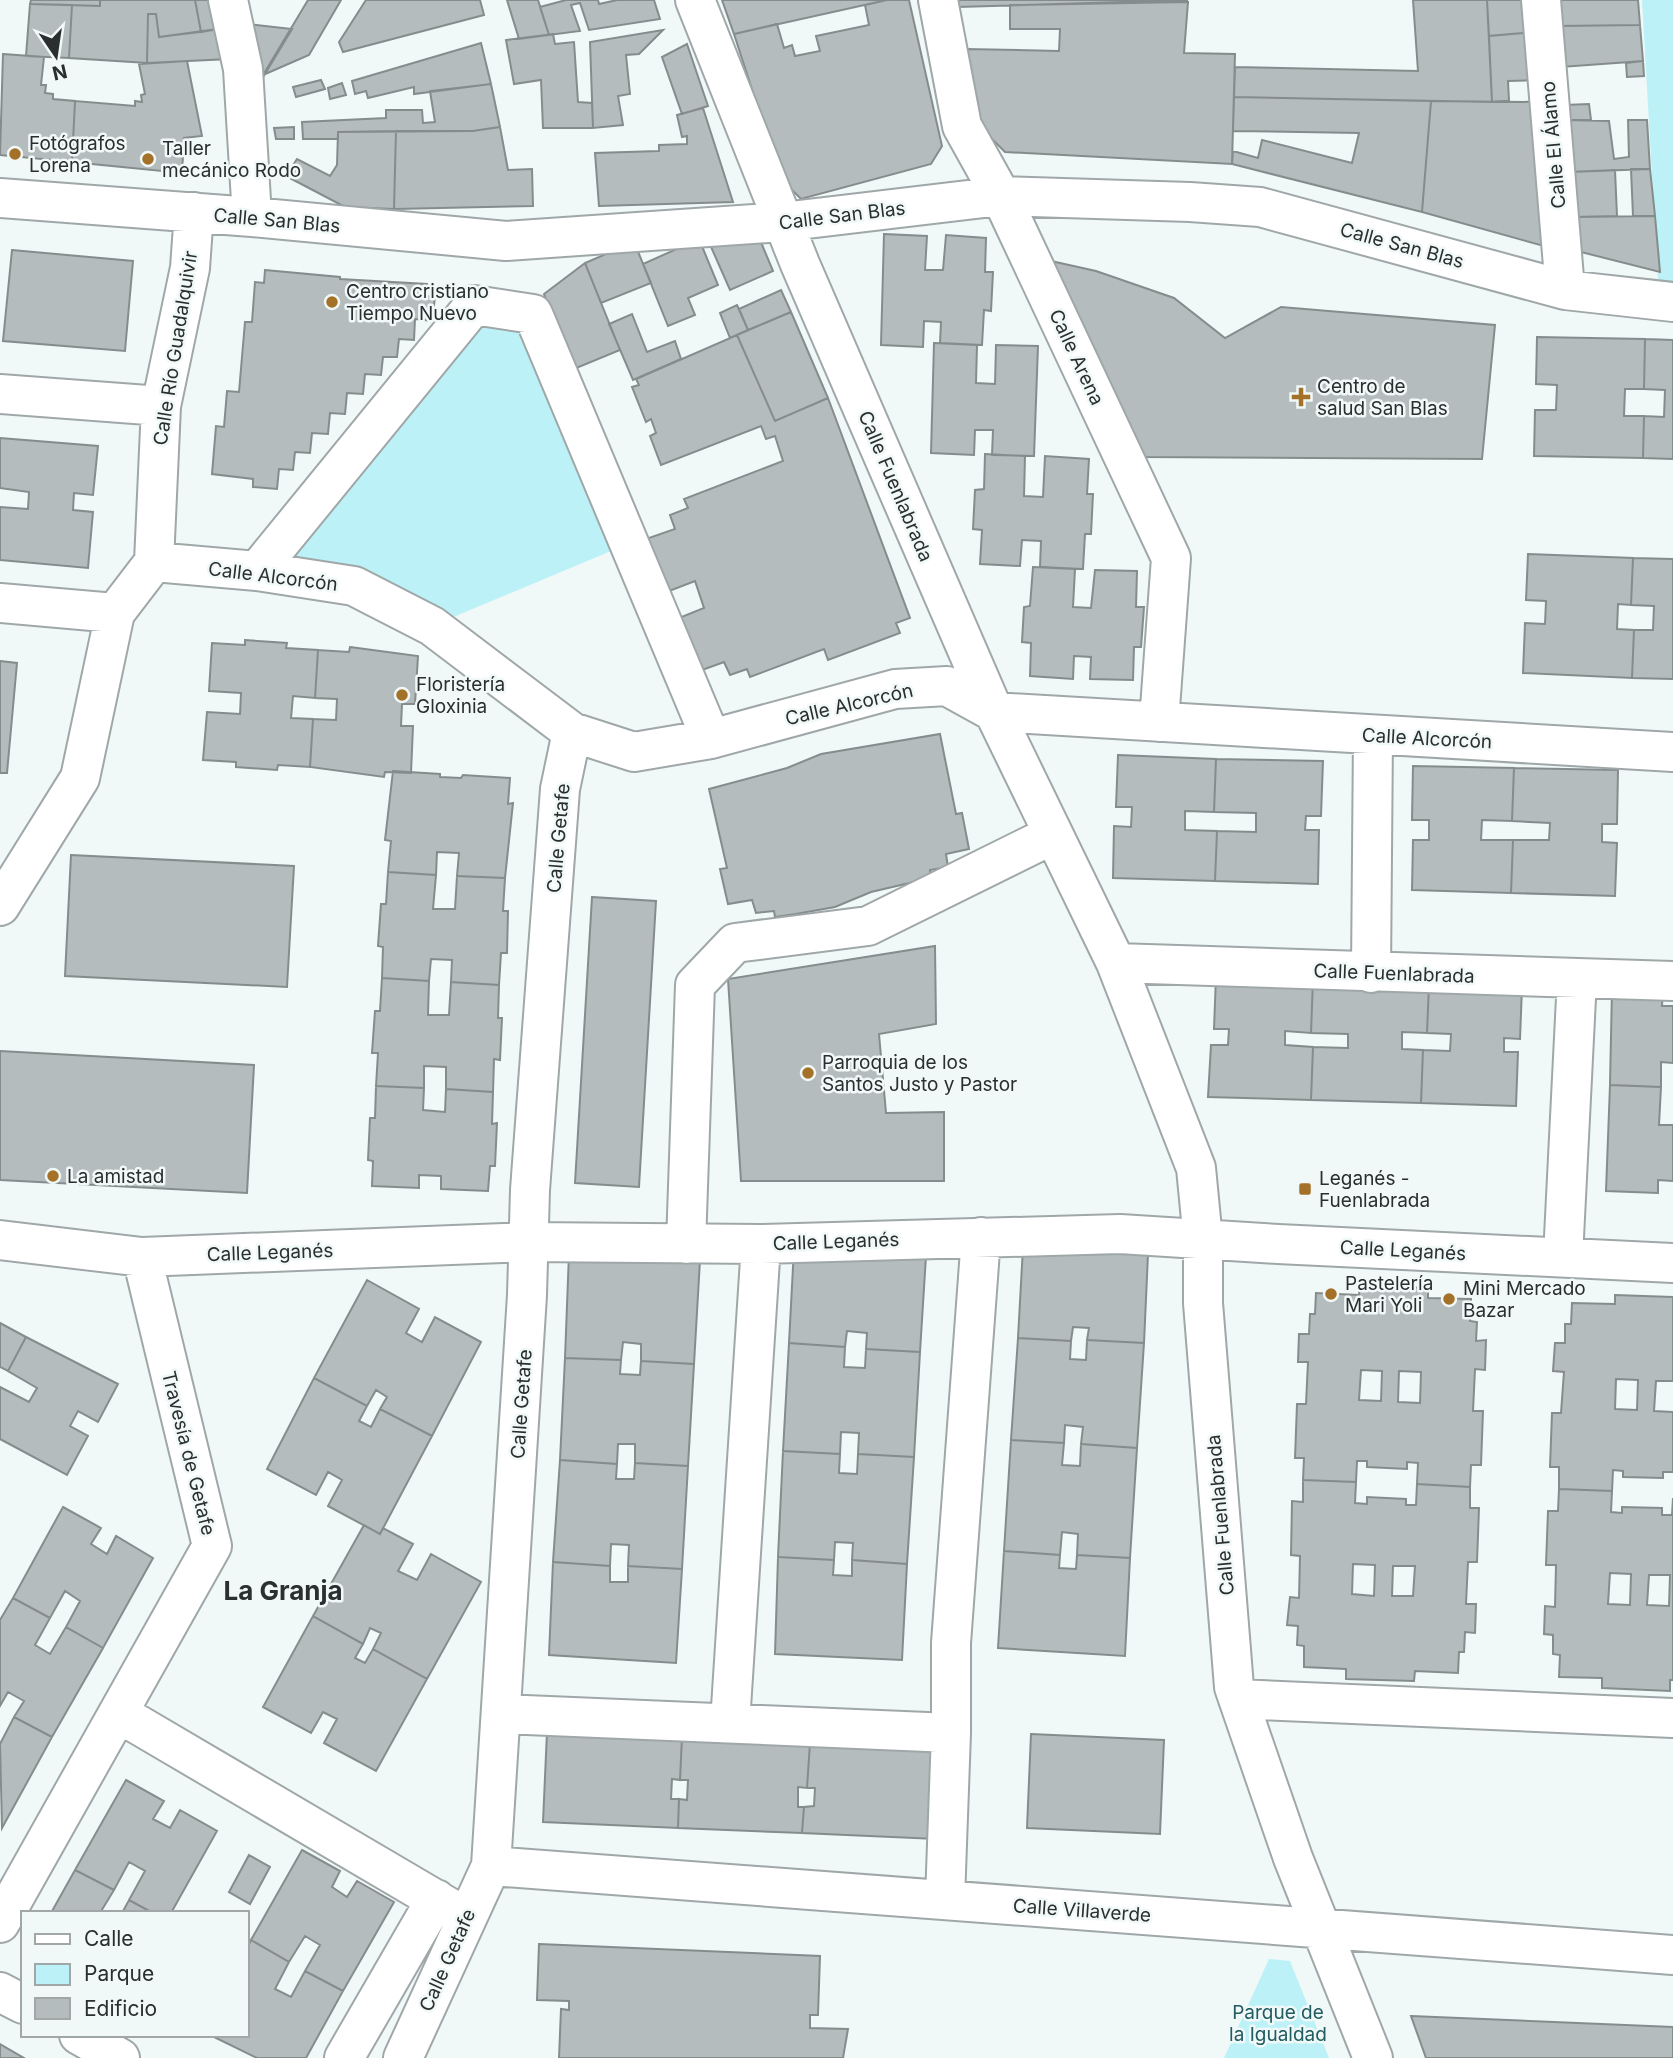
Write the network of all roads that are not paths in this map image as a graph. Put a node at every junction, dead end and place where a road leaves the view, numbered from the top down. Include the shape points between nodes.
1 (228, 0) edge
2 (695, 0) edge
3 (938, 0) edge
4 (1541, 0) edge
5 (1001, 196) junction
6 (0, 198) edge
7 (194, 212) junction
8 (252, 216) junction
9 (782, 222) junction
10 (1565, 290) junction
11 (1673, 302) edge
12 (0, 394) edge
13 (161, 406) junction
14 (154, 562) junction
15 (257, 571) junction
16 (0, 603) edge
17 (115, 613) junction
18 (994, 712) junction
19 (1159, 722) junction
20 (572, 732) junction
21 (1373, 735) junction
22 (711, 739) junction
23 (1673, 752) edge
24 (1052, 835) junction
25 (0, 906) edge
26 (1116, 963) junction
27 (1371, 973) junction
28 (1577, 978) junction
29 (1673, 981) edge
30 (981, 1237) junction
31 (0, 1240) edge
32 (1203, 1240) junction
33 (529, 1242) junction
34 (686, 1244) junction
35 (761, 1244) junction
36 (142, 1257) junction
37 (1563, 1257) junction
38 (1673, 1263) edge
39 (1238, 1699) junction
40 (120, 1714) junction
41 (502, 1714) junction
42 (1673, 1718) edge
43 (730, 1723) junction
44 (951, 1733) junction
45 (491, 1866) junction
46 (945, 1900) junction
47 (451, 1908) junction
48 (0, 1923) edge
49 (1322, 1927) junction
50 (1673, 1955) edge
51 (0, 1992) edge
52 (21, 2003) edge
53 (83, 2037) edge
54 (120, 2058) edge
55 (344, 2058) edge
56 (403, 2058) edge
57 (1373, 2058) edge

1 - 8 street via 243,69
2 - 9 street, Calle Fuenlabrada
3 - 5 street, Calle Arena via 962,126
4 - 10 street, Calle El Álamo
5 - 9 street, Calle San Blas
5 - 10 street, Calle San Blas via 1260,207
5 - 19 street, Calle Arena via 1171,558
6 - 7 street, Calle San Blas
7 - 8 street, Calle San Blas
7 - 13 street, Calle Río Guadalquivir via 190,268
8 - 9 street, Calle San Blas via 506,241
9 - 18 street, Calle Fuenlabrada
10 - 11 street, Calle San Blas
12 - 13 street
13 - 14 street, Calle Río Guadalquivir
14 - 15 street, Calle Alcorcón
14 - 17 street
15 - 20 street, Calle Alcorcón via 354,586 432,626
15 - 22 street via 474,305 533,314
16 - 17 street
17 - 25 street via 80,778
18 - 19 street, Calle Alcorcón
18 - 22 street, Calle Alcorcón via 947,686 895,689
18 - 24 street, Calle Fuenlabrada
19 - 21 street, Calle Alcorcón
20 - 22 street, Calle Alcorcón via 634,752
20 - 33 street, Calle Getafe via 560,789
21 - 23 street, Calle Alcorcón
21 - 27 street
24 - 26 street, Calle Fuenlabrada
24 - 34 street via 868,926 735,943 695,985
26 - 27 street, Calle Fuenlabrada
26 - 32 street, Calle Fuenlabrada via 1196,1168
27 - 28 street, Calle Fuenlabrada
28 - 29 street, Calle Fuenlabrada
28 - 37 street
30 - 32 street, Calle Leganés via 1121,1234
30 - 35 street, Calle Leganés
30 - 44 street via 951,1643
31 - 36 street, Calle Leganés
32 - 37 street, Calle Leganés
32 - 39 street, Calle Fuenlabrada via 1203,1303
33 - 34 street, Calle Leganés
33 - 36 street, Calle Leganés
33 - 41 street, Calle Getafe
34 - 35 street, Calle Leganés
35 - 43 street
36 - 40 street, Travesía de Getafe via 212,1546
37 - 38 street, Calle Leganés
39 - 42 street
39 - 49 street, Calle Fuenlabrada
40 - 47 street
40 - 48 street, Travesía de Getafe
41 - 43 street
41 - 45 street, Calle Getafe
43 - 44 street
44 - 46 street
45 - 46 street, Calle Villaverde
45 - 47 street, Calle Getafe
46 - 49 street, Calle Villaverde
47 - 55 street, Calle Getafe
47 - 56 street, Calle Getafe
49 - 50 street, Calle Villaverde
49 - 57 street, Calle Fuenlabrada
51 - 52 street
53 - 54 street

